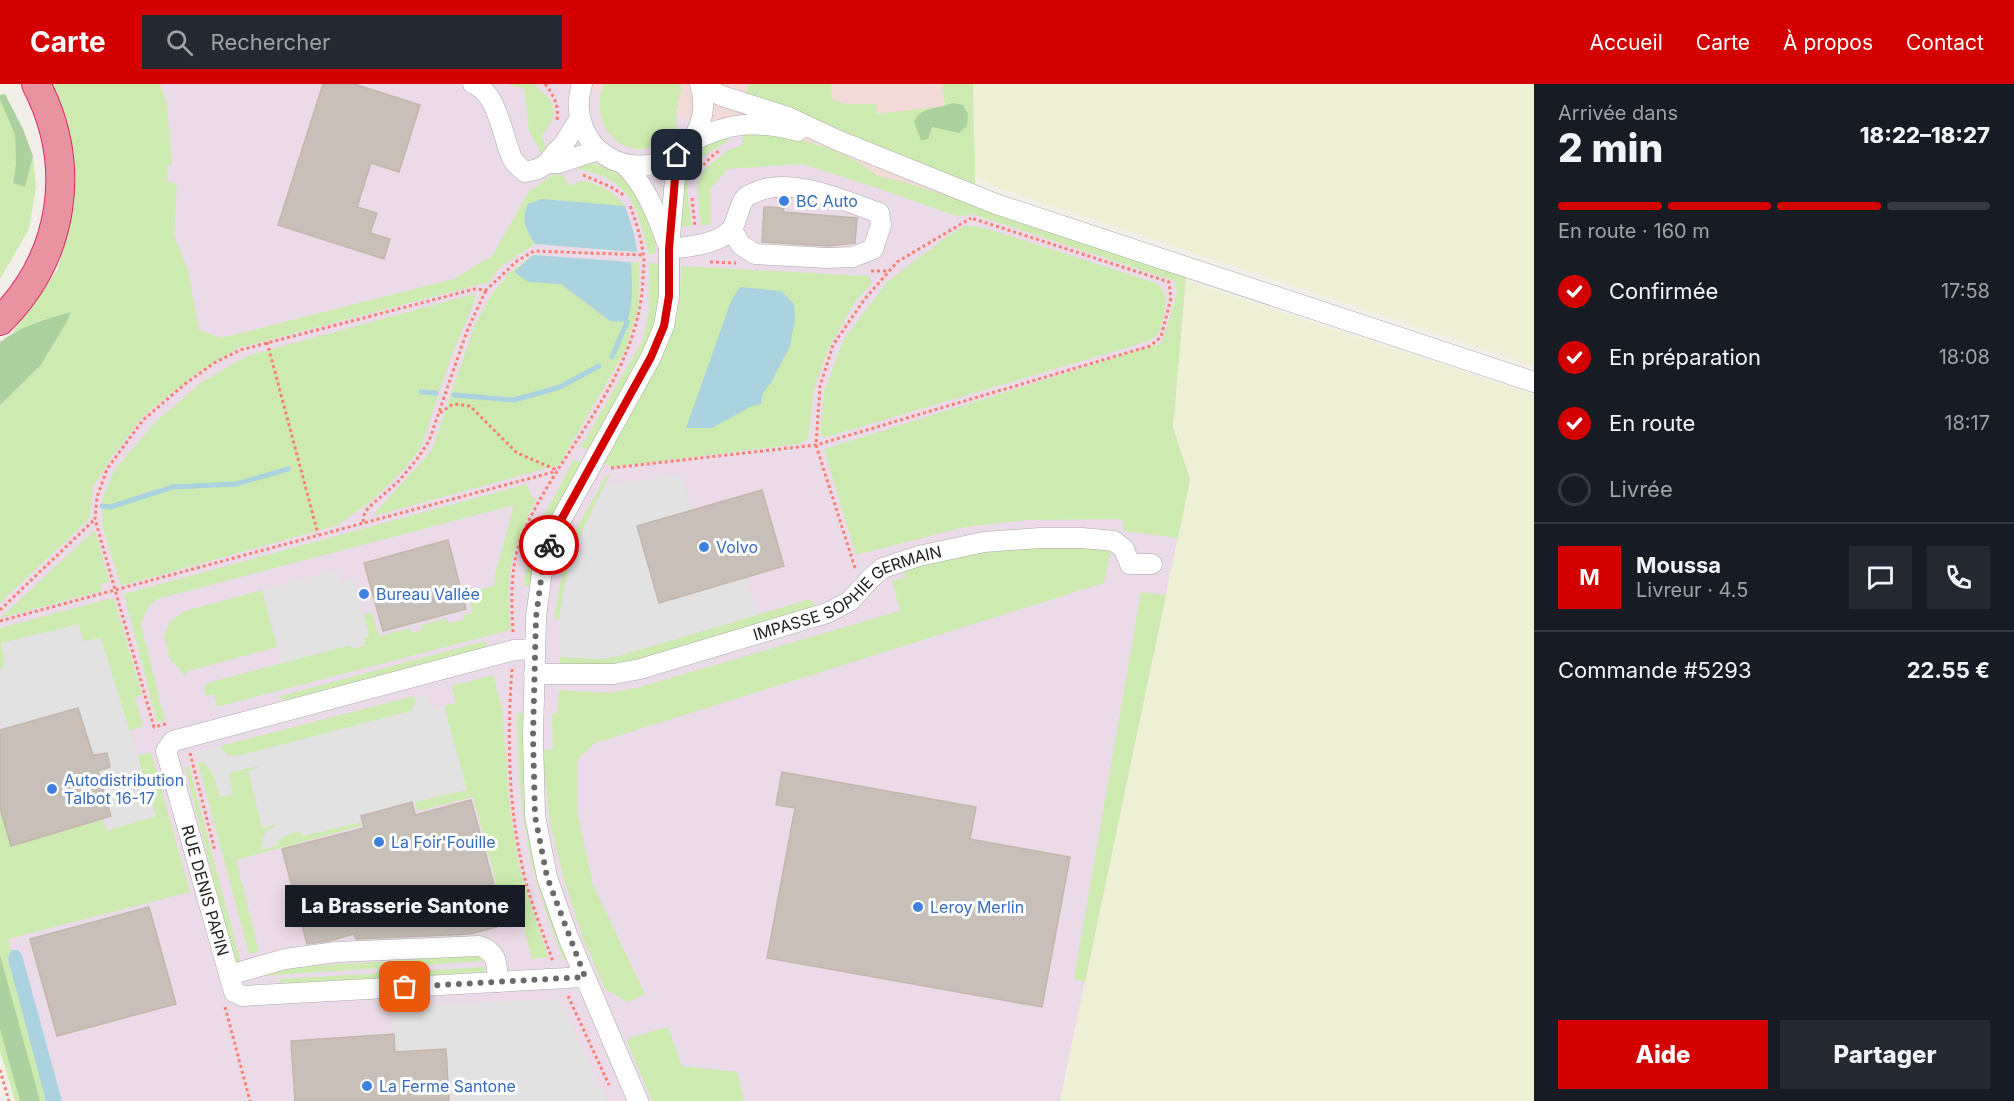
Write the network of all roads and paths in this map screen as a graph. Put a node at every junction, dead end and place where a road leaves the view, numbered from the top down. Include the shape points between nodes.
1 (19, 84) edge
2 (36, 84) edge
3 (473, 84) edge
4 (545, 84) edge
5 (700, 85) edge
6 (576, 96) edge
7 (837, 140) junction
8 (684, 148) junction
9 (723, 148) dead end
10 (598, 150) junction
11 (553, 160) junction
12 (624, 164) junction
13 (691, 181) dead end
14 (690, 190) dead end
15 (996, 204) junction
16 (971, 218) junction
17 (732, 230) junction
18 (696, 245) junction
19 (669, 249) junction
20 (644, 255) junction
21 (486, 290) junction
22 (0, 301) edge
23 (0, 321) edge
24 (267, 342) junction
25 (1534, 382) edge
26 (438, 414) junction
27 (816, 444) junction
28 (592, 462) junction
29 (558, 471) junction
30 (95, 519) junction
31 (363, 522) junction
32 (318, 534) junction
33 (1152, 564) dead end
34 (861, 589) junction
35 (115, 590) junction
36 (0, 610) edge
37 (0, 621) edge
38 (535, 649) junction
39 (514, 650) junction
40 (505, 671) dead end
41 (512, 672) junction
42 (534, 674) junction
43 (171, 722) dead end
44 (192, 747) dead end
45 (216, 857) dead end
46 (229, 975) junction
47 (585, 977) junction
48 (560, 979) junction
49 (498, 982) junction
50 (0, 1070) edge
51 (612, 1091) dead end
52 (9, 1101) edge
53 (638, 1101) edge

1 - 22 highway via 41,134 46,204 26,264
2 - 23 highway via 57,139 61,177 57,213 43,261 25,292
3 - 11 street via 480,86 491,102 513,160 525,172
4 - 11 path via 558,110 547,140
5 - 7 street via 788,117
5 - 8 street via 702,116
6 - 10 street via 584,130
6 - 11 street via 564,144
7 - 8 street via 789,128 739,124 709,132
7 - 15 street
8 - 12 street via 660,163
8 - 19 street
9 - 13 path via 697,170
10 - 11 street
10 - 12 street
11 - 20 path via 569,176 589,177 623,195 635,219
12 - 19 street via 636,176
14 - 18 path
15 - 16 path
15 - 25 street
16 - 27 path via 897,262 833,345 820,386
16 - 27 path via 1169,282 1171,298 1161,337 1150,346
17 - 17 street via 746,197 761,189 790,186 879,213 882,225 873,249 828,258 755,254 741,245
17 - 18 street via 714,241
18 - 19 street
19 - 28 street via 669,296 664,326 651,357
20 - 21 path via 534,251
20 - 29 path via 642,304 629,348
21 - 24 path via 475,289
21 - 26 path
24 - 30 path via 214,363 143,420 107,469 97,497
24 - 32 path
26 - 29 path via 453,404 470,406 517,453
26 - 31 path via 429,441 417,459 368,508
27 - 28 path via 605,469
27 - 34 path
28 - 38 street via 551,538 542,572
29 - 31 path
29 - 39 path via 523,534 514,565
30 - 35 path
30 - 36 path
31 - 32 path
32 - 35 path
33 - 34 street, IMPASSE SOPHIE GERMAIN via 1130,564 1124,549 1114,541 1040,538 984,542 883,568
34 - 42 street, IMPASSE SOPHIE GERMAIN via 850,601 827,613 640,669 614,674
35 - 37 path
35 - 43 path via 154,727
38 - 39 street, RUE DENIS PAPIN
38 - 42 street
39 - 41 path
39 - 46 street, RUE DENIS PAPIN via 173,741 166,751
40 - 41 path
41 - 48 path via 510,771 523,870
42 - 47 street via 535,816 547,877
44 - 45 path via 189,755
46 - 49 street, RUE DENIS PAPIN via 234,992 242,996
46 - 49 street via 285,959 336,952 478,946 494,955
47 - 48 street, RUE DENIS PAPIN
47 - 53 street
48 - 49 street, RUE DENIS PAPIN
48 - 51 path
50 - 52 path

